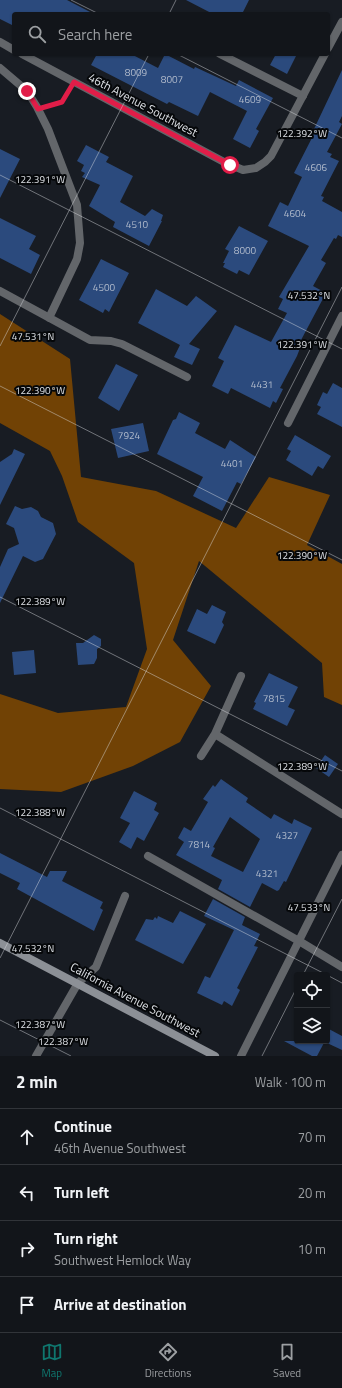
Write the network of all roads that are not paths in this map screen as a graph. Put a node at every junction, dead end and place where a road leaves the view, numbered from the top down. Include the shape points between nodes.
1 (342, 22) edge
2 (0, 42) edge
3 (330, 44) edge
4 (12, 49) edge
5 (26, 56) edge
6 (224, 56) edge
7 (324, 56) edge
8 (0, 68) edge
9 (303, 96) junction
10 (0, 291) edge
11 (342, 316) edge
12 (49, 318) junction
13 (187, 377) dead end
14 (288, 423) dead end
15 (241, 676) dead end
16 (215, 734) junction
17 (201, 756) dead end
18 (342, 814) edge
19 (342, 855) edge
20 (148, 856) dead end
21 (125, 896) dead end
22 (299, 941) junction
23 (0, 943) edge
24 (342, 967) edge
25 (78, 983) junction
26 (36, 1056) edge
27 (215, 1056) edge
28 (241, 1056) edge

1 - 3 street
2 - 4 street
5 - 9 street, 46th Avenue Southwest via 243,170 256,168 271,156
6 - 9 street
7 - 9 street
8 - 12 street via 27,91 38,109 77,205 80,243 77,259
10 - 12 street
11 - 14 street
12 - 13 street via 90,340 111,340 122,344
15 - 16 street
16 - 17 street
16 - 18 street
19 - 22 street
20 - 22 street
21 - 25 street via 96,967
22 - 24 street
22 - 28 street
23 - 25 main road, California Avenue Southwest
25 - 26 street
25 - 27 main road, California Avenue Southwest

